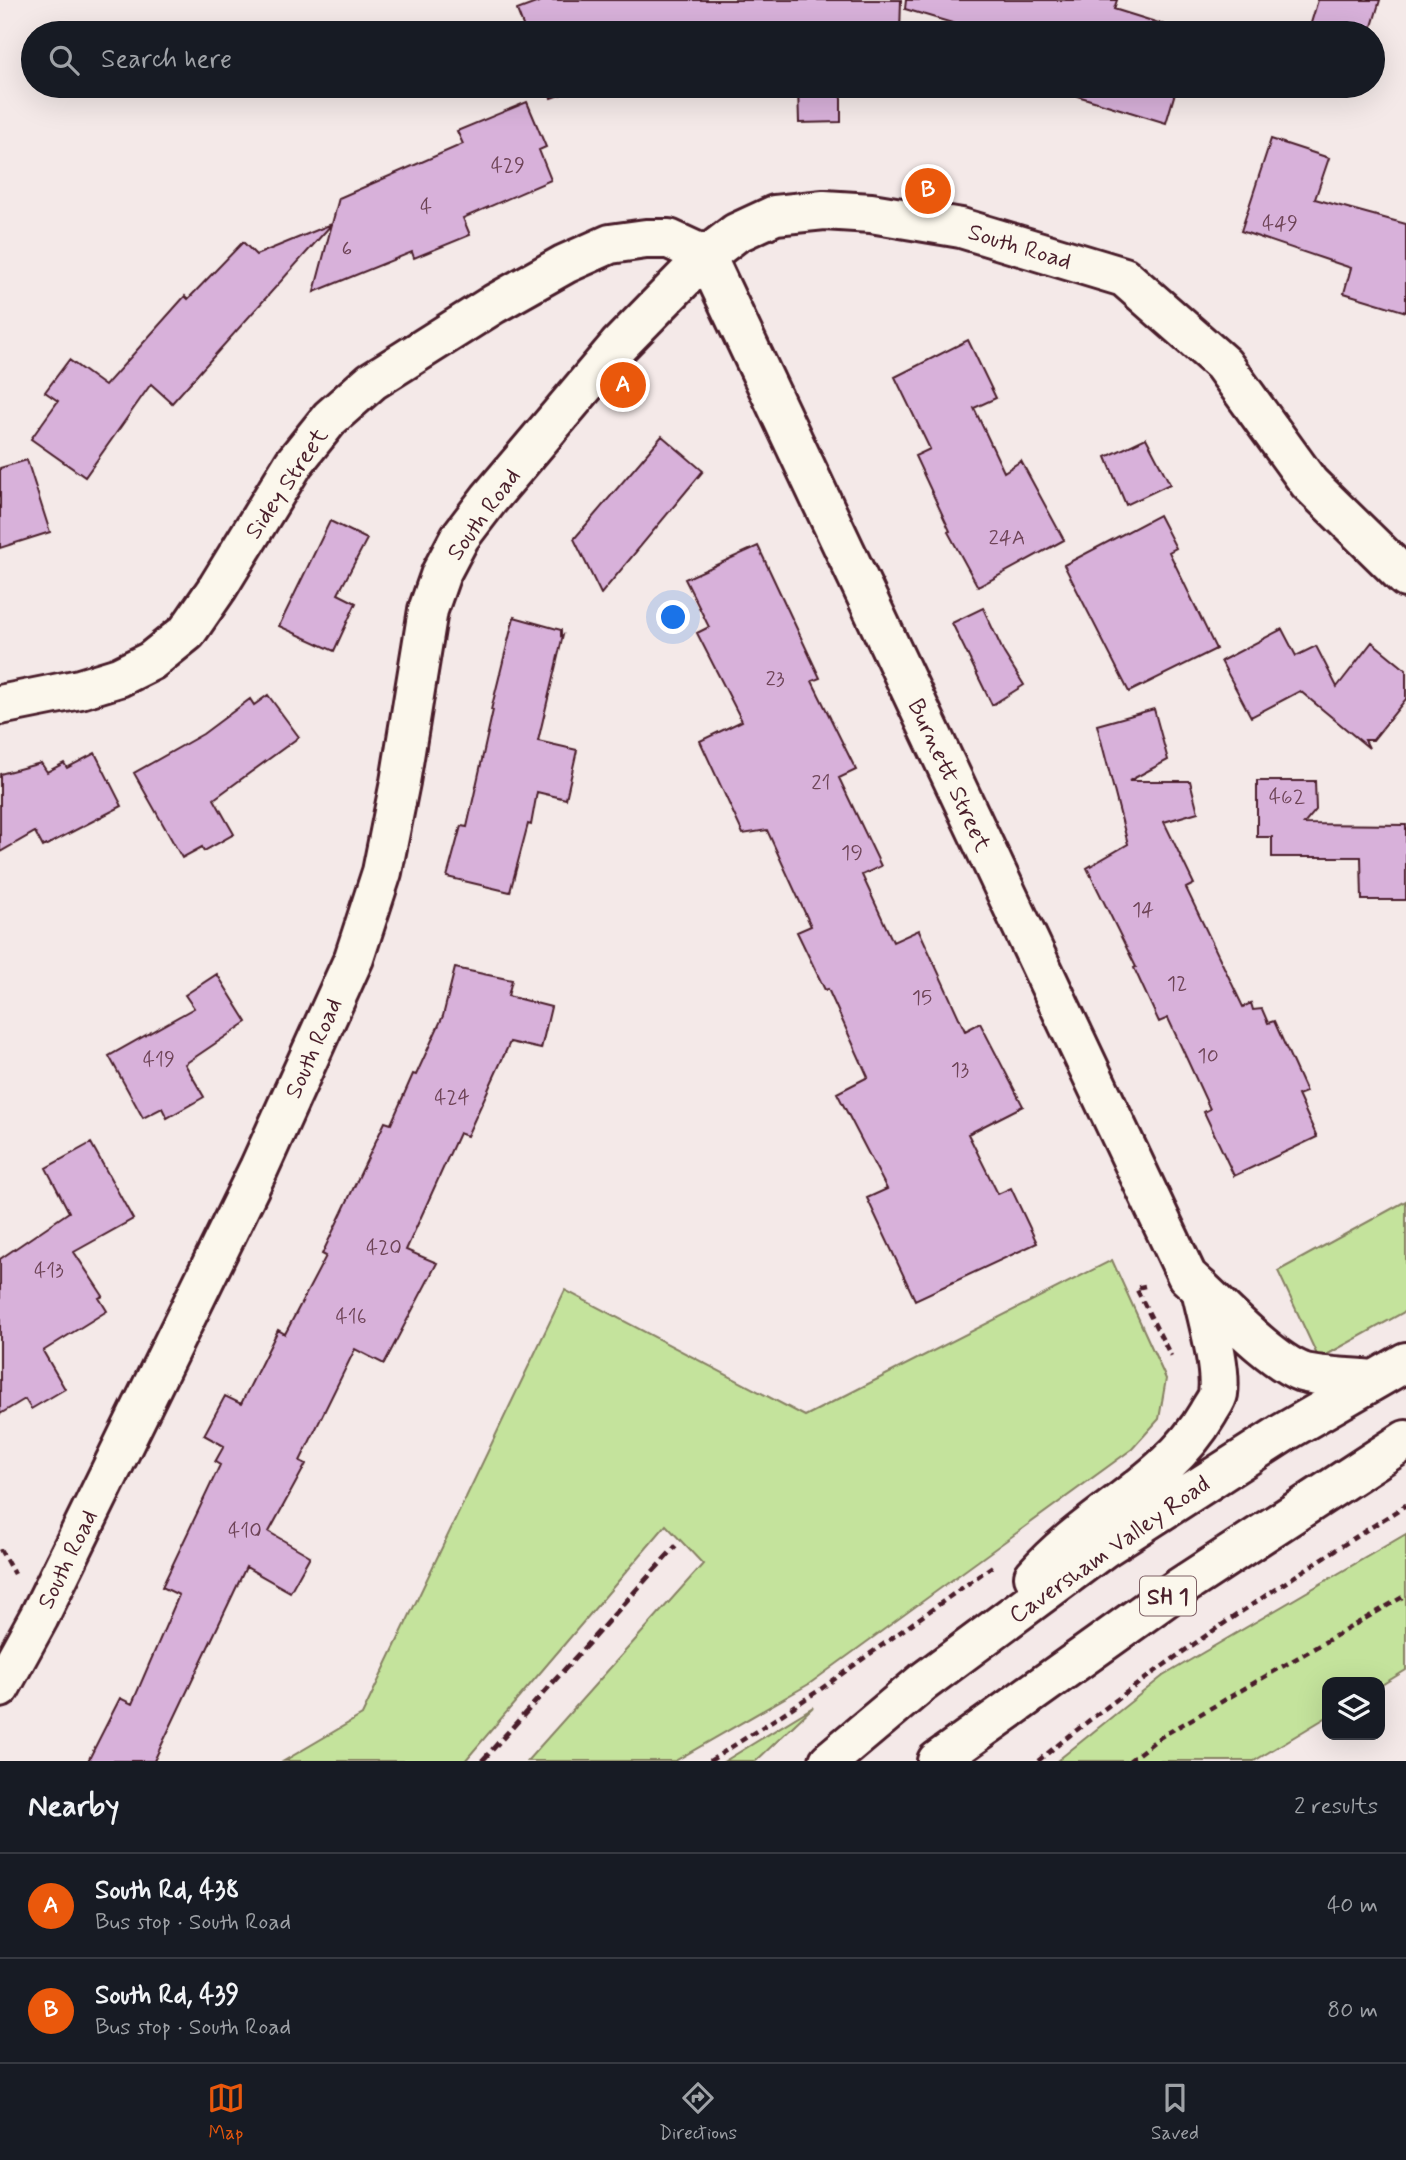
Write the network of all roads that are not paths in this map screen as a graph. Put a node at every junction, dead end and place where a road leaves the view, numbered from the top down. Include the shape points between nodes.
1 (706, 256) junction
2 (1406, 578) edge
3 (0, 705) edge
4 (1194, 1282) junction
5 (1406, 1362) edge
6 (1373, 1380) junction
7 (1406, 1440) edge
8 (1014, 1614) junction
9 (0, 1688) edge
10 (829, 1761) edge
11 (937, 1761) edge

1 - 2 main road, South Road via 736,233 775,215 824,210 961,228 1124,277 1223,364 1308,483
1 - 3 main road, Sidey Street via 669,239 610,244 565,264 372,381 330,418 294,463 187,632 151,661 119,677
1 - 4 main road, Burnett Street
1 - 9 main road, South Road via 619,345 498,489 460,537 442,573 428,610 382,872 354,958 253,1180
4 - 6 main road via 1246,1332 1303,1372
4 - 8 main road via 1215,1354 1218,1395 1199,1429 1151,1476 1048,1560 1027,1585
5 - 6 main road, Caversham Valley Road
6 - 8 main road, Caversham Valley Road via 1205,1481
7 - 11 main road, SH 1 via 1179,1588
8 - 10 main road, Caversham Valley Road

